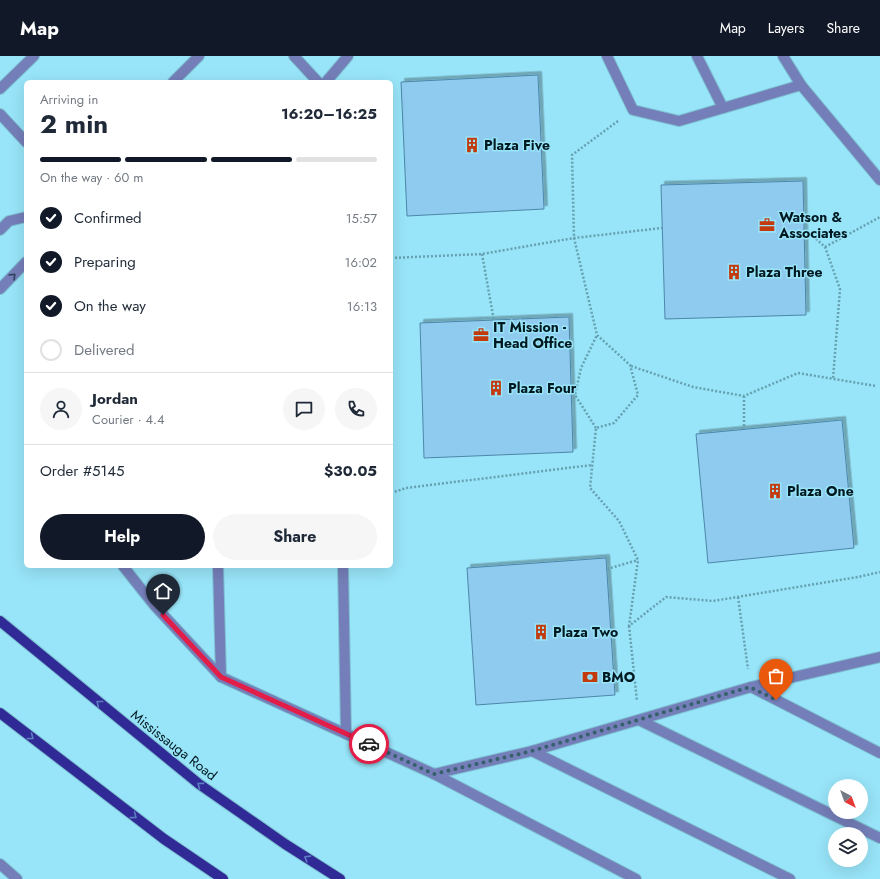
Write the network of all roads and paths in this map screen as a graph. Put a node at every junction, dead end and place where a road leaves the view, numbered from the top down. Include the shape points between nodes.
1 (34, 56) edge
2 (199, 56) edge
3 (294, 56) edge
4 (348, 56) edge
5 (607, 56) edge
6 (697, 56) edge
7 (783, 56) edge
8 (175, 80) edge
9 (316, 80) edge
10 (328, 80) edge
11 (801, 85) junction
12 (0, 89) edge
13 (723, 108) junction
14 (633, 110) junction
15 (0, 114) edge
16 (24, 140) edge
17 (880, 180) edge
18 (24, 217) edge
19 (880, 217) edge
20 (662, 228) dead end
21 (804, 228) dead end
22 (0, 230) edge
23 (574, 238) junction
24 (825, 247) junction
25 (482, 254) junction
26 (393, 258) edge
27 (24, 264) edge
28 (0, 289) edge
29 (494, 321) dead end
30 (597, 336) junction
31 (630, 365) junction
32 (833, 379) junction
33 (876, 386) dead end
34 (744, 396) junction
35 (596, 428) junction
36 (744, 429) dead end
37 (592, 465) junction
38 (393, 492) edge
39 (638, 560) junction
40 (125, 568) edge
41 (218, 568) edge
42 (343, 568) edge
43 (607, 569) dead end
44 (880, 572) edge
45 (738, 597) junction
46 (0, 621) edge
47 (629, 626) junction
48 (880, 657) edge
49 (221, 677) junction
50 (750, 687) junction
51 (0, 713) edge
52 (639, 720) junction
53 (346, 734) junction
54 (532, 751) junction
55 (880, 753) edge
56 (434, 774) junction
57 (880, 838) edge
58 (0, 864) edge
59 (17, 879) edge
60 (223, 879) edge
61 (340, 879) edge
62 (636, 879) edge
63 (790, 879) edge

1 - 12 street
2 - 8 street
3 - 9 street
4 - 10 street
5 - 14 street
6 - 13 street
7 - 11 street
11 - 13 street
11 - 17 street
13 - 14 street via 679,121
14 - 23 path via 572,155
15 - 16 street
18 - 22 street via 9,221
19 - 24 path
20 - 23 path
21 - 24 path
23 - 25 path
23 - 30 path
24 - 32 path via 840,289
25 - 26 path
25 - 29 path
28 -> 27 street
30 - 31 path
30 - 35 path via 581,368 575,395
31 - 34 path via 693,387
31 - 35 path via 638,395 614,423
32 - 33 path
32 - 34 path via 798,373
34 - 36 path
35 - 37 path
37 - 38 path via 406,488
37 - 39 path via 590,488 619,521
39 - 43 path
39 - 47 path
40 - 49 street via 154,605
41 - 49 street
42 - 53 street
44 - 45 path
45 - 47 path via 713,601 666,597
45 - 50 path
61 -> 46 main road, Mississauga Road via 198,784
47 - 52 path
48 - 50 street
49 - 53 street
50 - 52 street
50 - 55 street
51 -> 60 main road via 164,839
52 - 54 street
52 - 57 street
53 - 56 street
54 - 56 street
54 - 63 street
56 - 62 street
58 - 59 street

